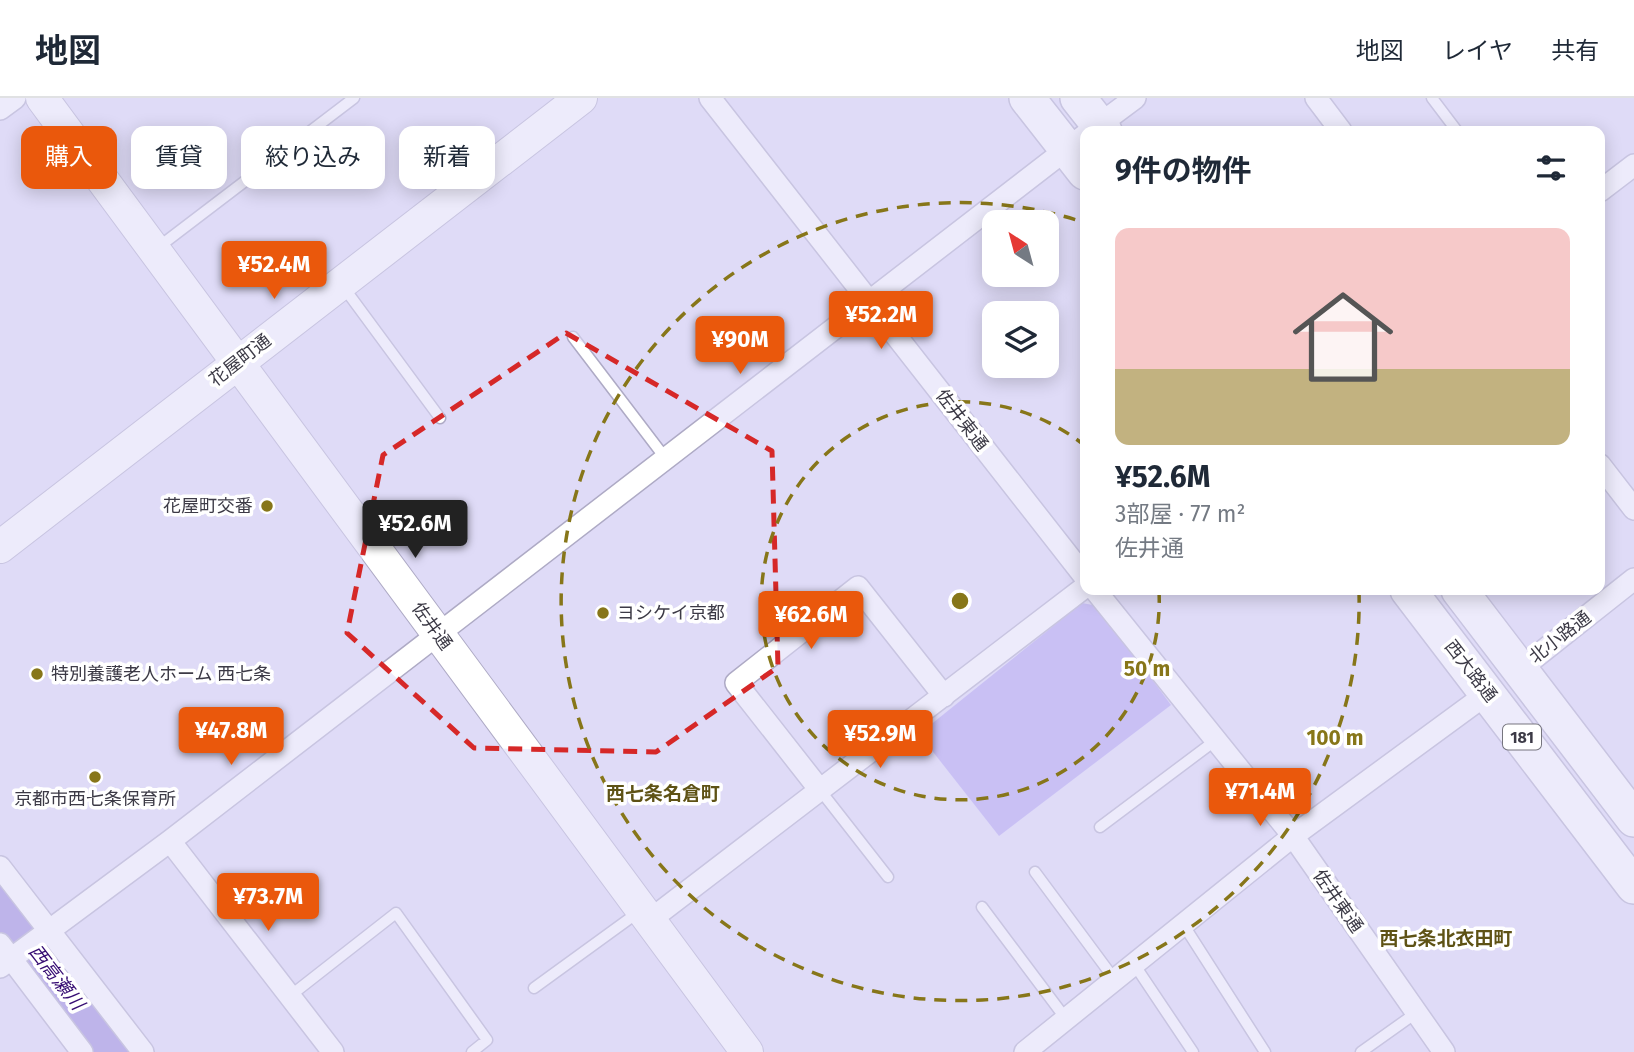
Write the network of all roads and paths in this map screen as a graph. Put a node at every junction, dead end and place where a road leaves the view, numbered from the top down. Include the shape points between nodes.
1 (15, 98) edge
2 (42, 98) edge
3 (354, 98) edge
4 (581, 98) edge
5 (710, 98) edge
6 (1027, 98) edge
7 (1135, 98) edge
8 (1316, 98) edge
9 (1432, 98) edge
10 (0, 109) edge
11 (1099, 126) edge
12 (1338, 126) edge
13 (1453, 126) edge
14 (1080, 131) edge
15 (1080, 140) edge
16 (1634, 165) edge
17 (1605, 187) edge
18 (154, 250) junction
19 (340, 283) junction
20 (869, 302) junction
21 (573, 337) dead end
22 (237, 362) junction
23 (440, 418) dead end
24 (666, 459) junction
25 (1605, 471) edge
26 (1634, 509) edge
27 (0, 547) edge
28 (1080, 571) edge
29 (1634, 579) edge
30 (1080, 591) edge
31 (1099, 595) edge
32 (1412, 595) edge
33 (1463, 595) edge
34 (438, 635) junction
35 (1519, 670) junction
36 (1488, 693) junction
37 (944, 695) junction
38 (1216, 740) junction
39 (820, 790) junction
40 (1634, 819) edge
41 (1100, 827) dead end
42 (1293, 836) junction
43 (170, 841) junction
44 (0, 867) edge
45 (1035, 872) dead end
46 (888, 877) dead end
47 (1634, 886) edge
48 (982, 907) dead end
49 (646, 915) junction
50 (1183, 924) junction
51 (48, 930) junction
52 (4, 956) edge
53 (1134, 964) junction
54 (1115, 979) junction
55 (534, 988) dead end
56 (290, 996) junction
57 (1416, 1013) junction
58 (1066, 1019) junction
59 (1027, 1051) edge
60 (82, 1052) edge
61 (143, 1052) edge
62 (333, 1052) edge
63 (472, 1052) edge
64 (747, 1052) edge
65 (1193, 1052) edge
66 (1265, 1052) edge
67 (1361, 1052) edge
68 (1444, 1052) edge

1 - 10 street
2 - 18 street, 佐井通
3 - 18 lane
4 - 19 street, 花屋町通
5 - 20 street, 佐井東通
6 - 14 main road
7 - 11 street
8 - 12 street
9 - 13 lane
15 - 20 street
16 - 17 street
18 - 22 street, 佐井通
19 - 22 street, 花屋町通
19 - 23 lane
20 - 24 street
20 - 28 street, 佐井東通
21 - 24 lane
22 - 27 street, 花屋町通
22 - 34 street, 佐井通
24 - 34 street
25 - 26 street
29 - 35 street, 北小路通
30 - 37 street
31 - 38 street, 佐井東通
32 - 36 main road, 西大路通 / 181
33 - 35 main road, 181
34 - 43 street
34 - 49 street, 佐井通
35 - 40 main road, 181
36 - 42 street
36 - 47 main road, 西大路通 / 181
37 - 39 street
37 - 39 street via 858,587 736,683
38 - 41 lane
38 - 42 street, 佐井東通
39 - 46 lane
39 - 49 street
42 - 50 street
42 - 57 street, 佐井東通
43 - 51 street
43 - 56 street
44 - 51 street
45 - 54 lane
48 - 58 lane
49 - 55 lane
49 - 64 street, 佐井通
50 - 53 street
50 - 66 lane
51 - 52 street
51 - 61 street
52 - 60 street
53 - 54 street
53 - 65 lane
54 - 58 street
56 - 62 street
56 - 63 lane via 396,913 486,1040
57 - 67 lane
57 - 68 street, 佐井東通
58 - 59 street

